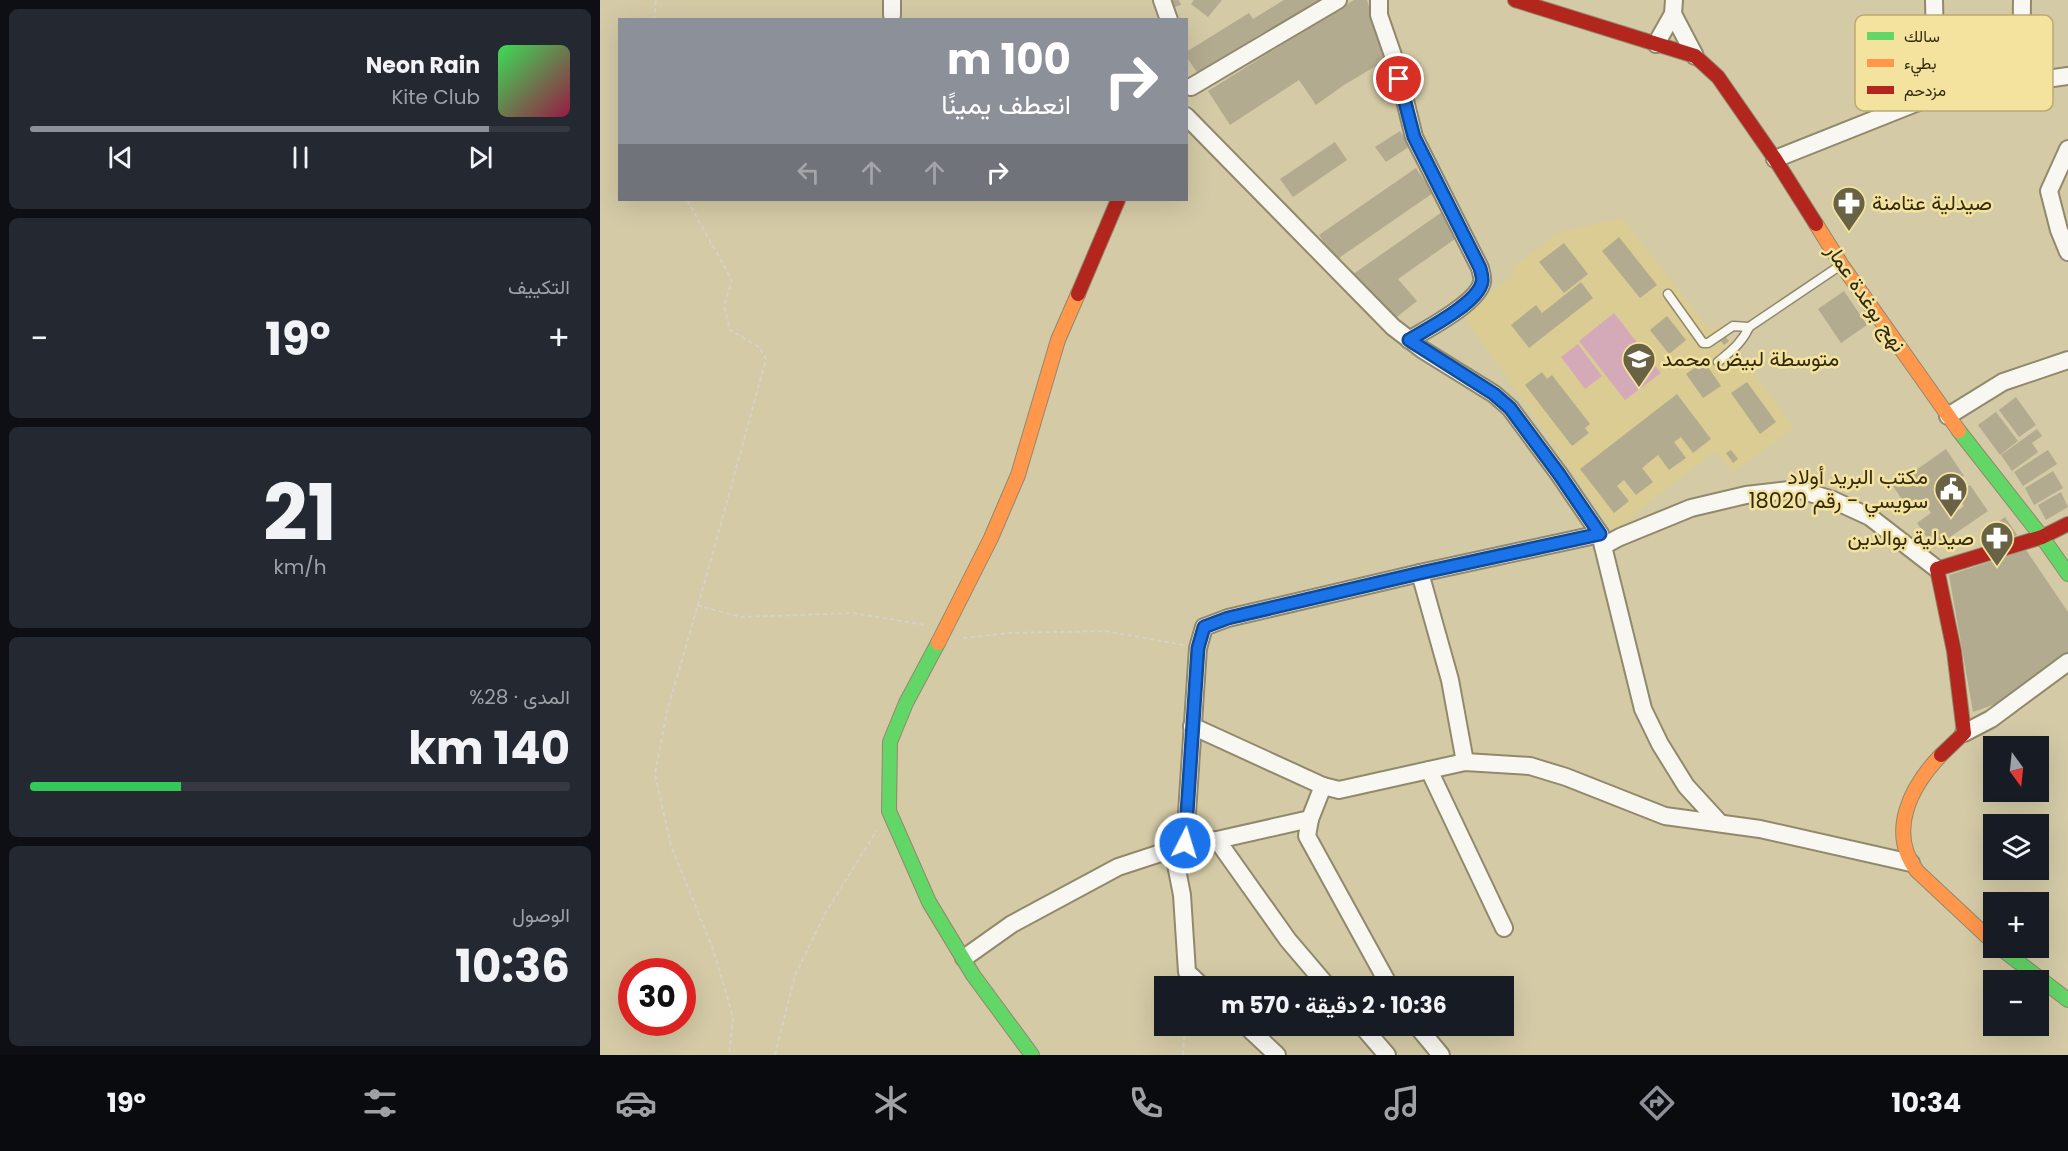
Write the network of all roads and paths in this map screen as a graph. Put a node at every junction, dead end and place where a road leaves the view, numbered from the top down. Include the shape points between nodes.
1 (656, 0) edge
2 (1162, 0) edge
3 (1338, 0) edge
4 (1379, 0) edge
5 (1515, 0) edge
6 (1934, 0) edge
7 (2022, 0) edge
8 (1673, 7) edge
9 (1934, 15) edge
10 (2022, 15) edge
11 (654, 18) edge
12 (1168, 18) edge
13 (1656, 44) junction
14 (1695, 56) junction
15 (2068, 76) edge
16 (2053, 78) edge
17 (1188, 86) edge
18 (1896, 111) edge
19 (1188, 118) edge
20 (2068, 149) edge
21 (1775, 159) junction
22 (688, 201) edge
23 (1118, 201) edge
24 (2068, 252) edge
25 (1841, 264) junction
26 (1668, 294) dead end
27 (1749, 327) junction
28 (1409, 340) junction
29 (2068, 360) edge
30 (1718, 362) dead end
31 (1947, 416) junction
32 (2068, 524) edge
33 (2042, 537) junction
34 (1601, 540) junction
35 (1937, 569) junction
36 (1420, 573) junction
37 (2068, 574) edge
38 (697, 605) junction
39 (943, 634) junction
40 (1198, 648) junction
41 (2068, 662) edge
42 (1192, 726) junction
43 (1964, 733) junction
44 (1465, 762) junction
45 (1429, 770) junction
46 (1323, 786) junction
47 (889, 811) junction
48 (1310, 819) junction
49 (1719, 822) junction
50 (1217, 840) junction
51 (1179, 846) junction
52 (1911, 864) junction
53 (1504, 927) dead end
54 (1983, 934) edge
55 (964, 958) junction
56 (2014, 958) edge
57 (1191, 976) edge
58 (1319, 976) edge
59 (1384, 976) edge
60 (2068, 1000) edge
61 (1184, 1036) edge
62 (1257, 1036) edge
63 (1371, 1036) edge
64 (1425, 1036) edge
65 (729, 1055) edge
66 (775, 1055) edge
67 (1032, 1055) edge
68 (1183, 1055) edge
69 (1277, 1055) edge
70 (1387, 1055) edge
71 (1441, 1055) edge

1 - 11 path
2 - 12 street
3 - 17 street
4 - 28 street via 1378,15 1396,64 1414,137 1483,281 1463,306
5 - 13 main road
6 - 9 street
7 - 10 street
8 - 13 street
8 - 14 street
13 - 14 main road
14 - 21 main road, نهج بوغدة عمار via 1718,77
15 - 16 street
18 - 21 street
19 - 28 street
20 - 24 street via 2049,191
21 - 25 main road, نهج بوغدة عمار
22 - 38 path via 732,280 724,305 730,330 759,347 766,358
23 - 39 main road via 1058,340 1018,475
25 - 27 lane
25 - 31 main road, نهج بوغدة عمار
26 - 27 lane via 1703,344 1733,326
27 - 30 lane via 1736,348
28 - 34 street via 1510,408
29 - 31 street via 2003,382
31 - 33 main road, نهج بوغدة عمار
32 - 33 main road
33 - 35 main road
33 - 37 main road, نهج بوغدة عمار
34 - 35 street via 1620,537 1691,508 1746,495 1797,489 1870,517
34 - 36 street
34 - 49 street via 1643,709 1686,786
35 - 43 main road via 1962,697
36 - 40 street via 1228,618 1204,627
36 - 44 street via 1449,680
38 - 39 path via 741,617 853,613
38 - 65 path via 667,711 655,774 671,846 713,949 733,1017
39 - 40 path via 1104,631
39 - 47 main road via 890,742
40 - 42 street
41 - 43 street via 1991,719
42 - 46 street
42 - 51 street via 1193,746
43 - 52 main road via 1936,758 1913,790 1904,812 1903,840
44 - 45 street
44 - 49 street via 1530,766 1665,816
45 - 46 street via 1339,790
45 - 53 street
46 - 48 street
47 - 55 main road via 929,902
47 - 66 path via 826,912 795,975
48 - 50 street
48 - 59 street via 1307,836
49 - 52 street
50 - 51 street
50 - 58 street
51 - 55 street via 1118,867 1012,924
51 - 57 street via 1187,972
52 - 54 main road
55 - 67 main road
56 - 60 main road
61 - 68 path
62 - 69 street
63 - 70 street
64 - 71 street

